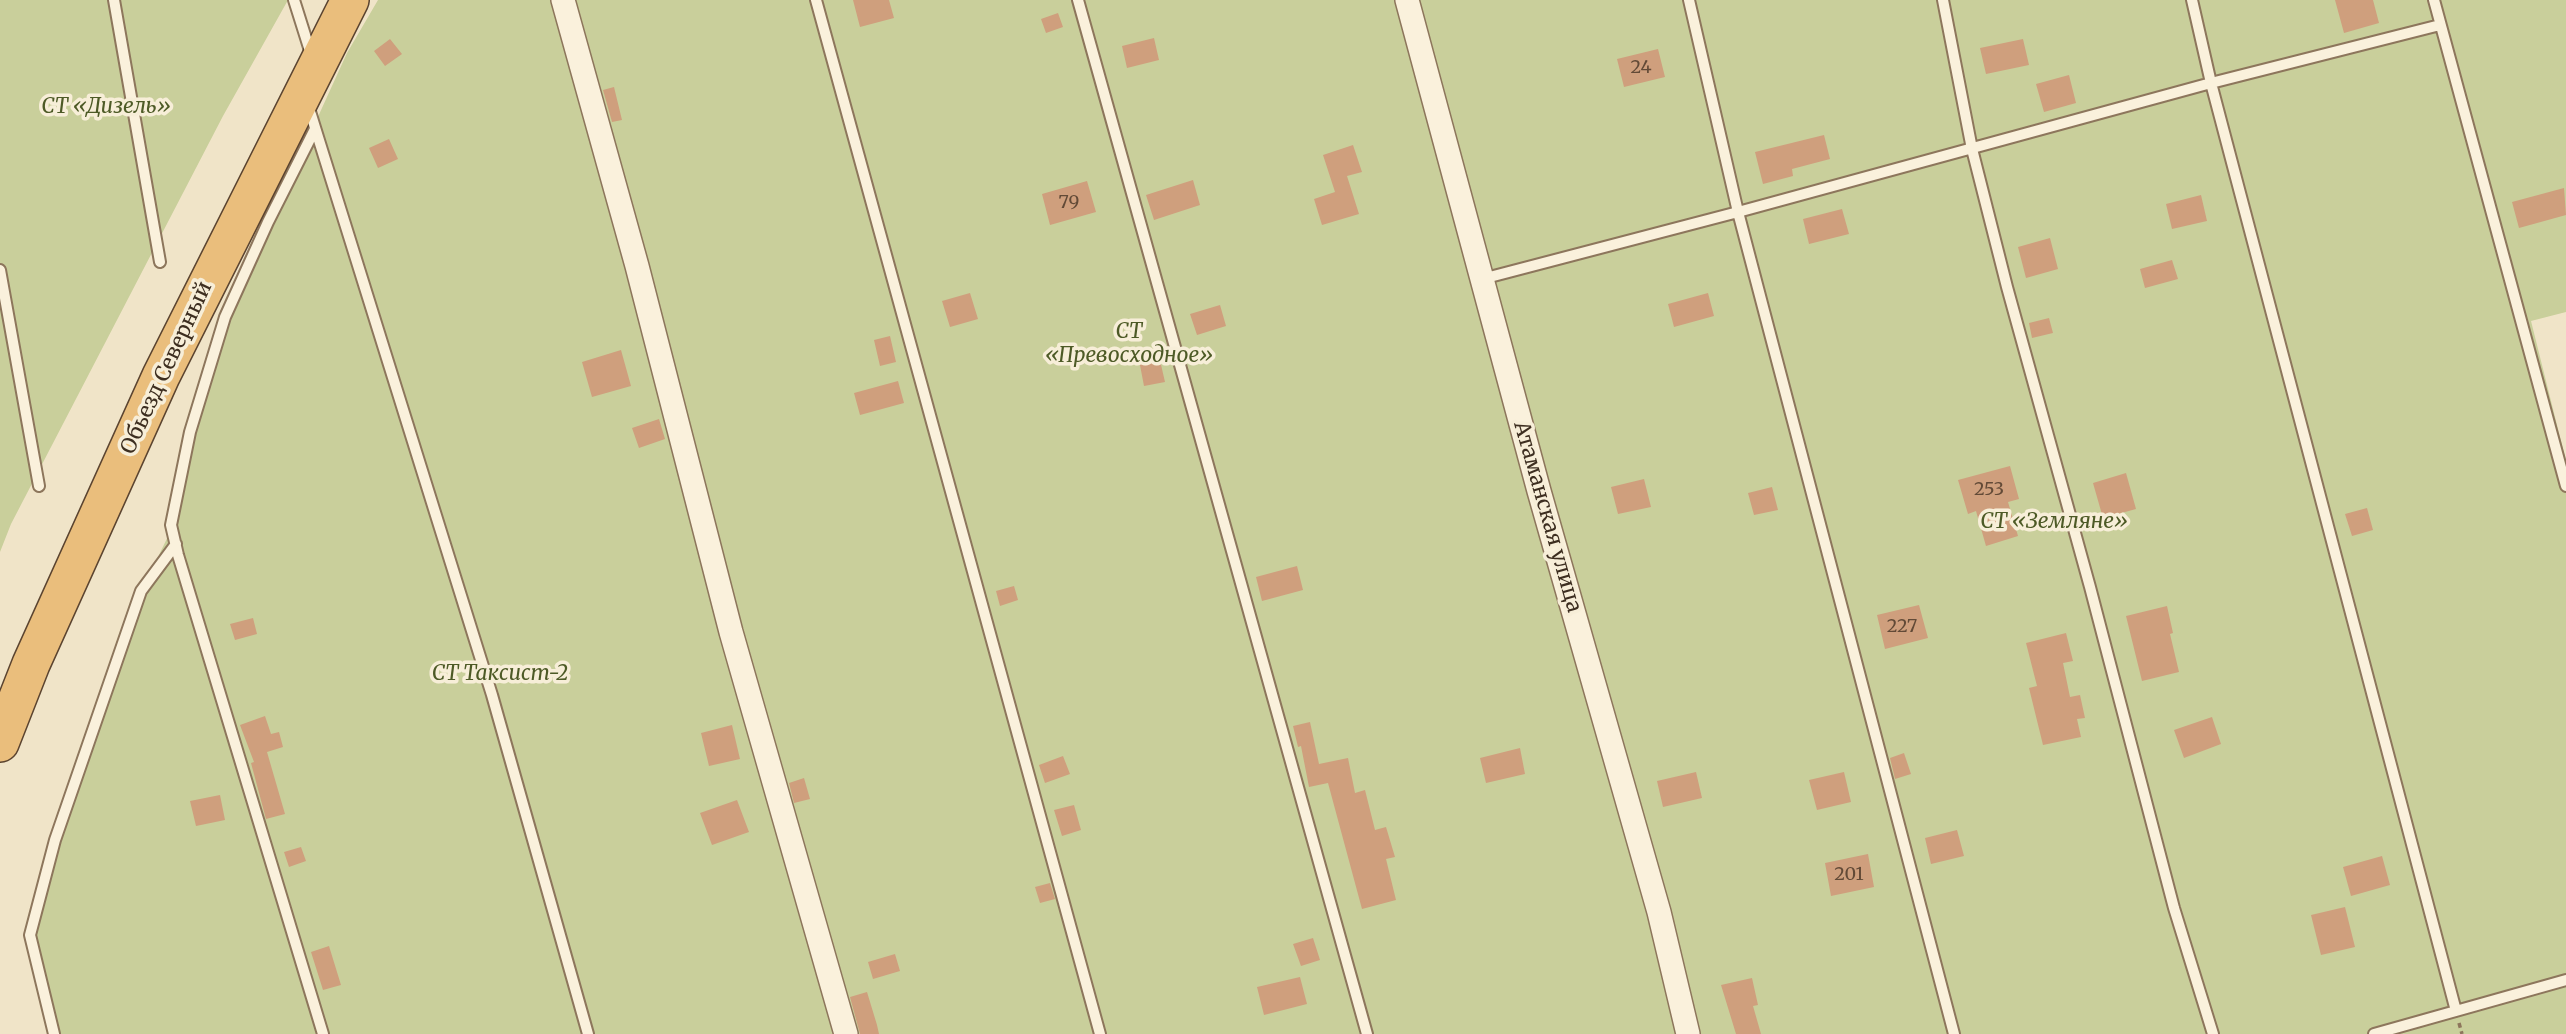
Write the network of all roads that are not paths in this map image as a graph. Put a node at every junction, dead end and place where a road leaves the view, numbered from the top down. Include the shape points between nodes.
1 (114, 0) edge
2 (294, 0) edge
3 (349, 0) edge
4 (563, 0) edge
5 (816, 0) edge
6 (1078, 0) edge
7 (1408, 0) edge
8 (1689, 0) edge
9 (1942, 0) edge
10 (2192, 0) edge
11 (2434, 0) edge
12 (2440, 24) junction
13 (309, 78) junction
14 (2211, 83) junction
15 (316, 129) junction
16 (1972, 149) junction
17 (1738, 212) junction
18 (160, 262) dead end
19 (0, 270) edge
20 (1482, 278) junction
21 (39, 486) dead end
22 (2566, 486) edge
23 (176, 544) junction
24 (0, 743) edge
25 (2566, 980) edge
26 (2455, 1011) junction
27 (54, 1034) edge
28 (323, 1034) edge
29 (588, 1034) edge
30 (846, 1034) edge
31 (1100, 1034) edge
32 (1367, 1034) edge
33 (1688, 1034) edge
34 (1954, 1034) edge
35 (2213, 1034) edge
36 (2374, 1034) edge

1 - 18 lane
2 - 13 lane
3 - 13 highway, Обьезд Северный
4 - 30 street via 731,632
5 - 31 lane
6 - 32 lane
7 - 20 street, Атаманская улица
8 - 17 lane
9 - 16 lane
10 - 14 lane
11 - 12 lane
12 - 14 lane
12 - 22 lane
13 - 15 lane
13 - 24 highway, Обьезд Северный via 155,389
14 - 16 lane
14 - 26 lane
15 - 23 lane via 225,317 180,474 171,525
15 - 29 lane via 492,695
16 - 17 lane
16 - 35 lane via 2174,908
17 - 20 lane
17 - 34 lane
19 - 21 lane
20 - 33 street, Атаманская улица via 1659,912
23 - 27 lane via 141,591 55,840 30,935
23 - 28 lane
25 - 26 lane
26 - 36 lane

